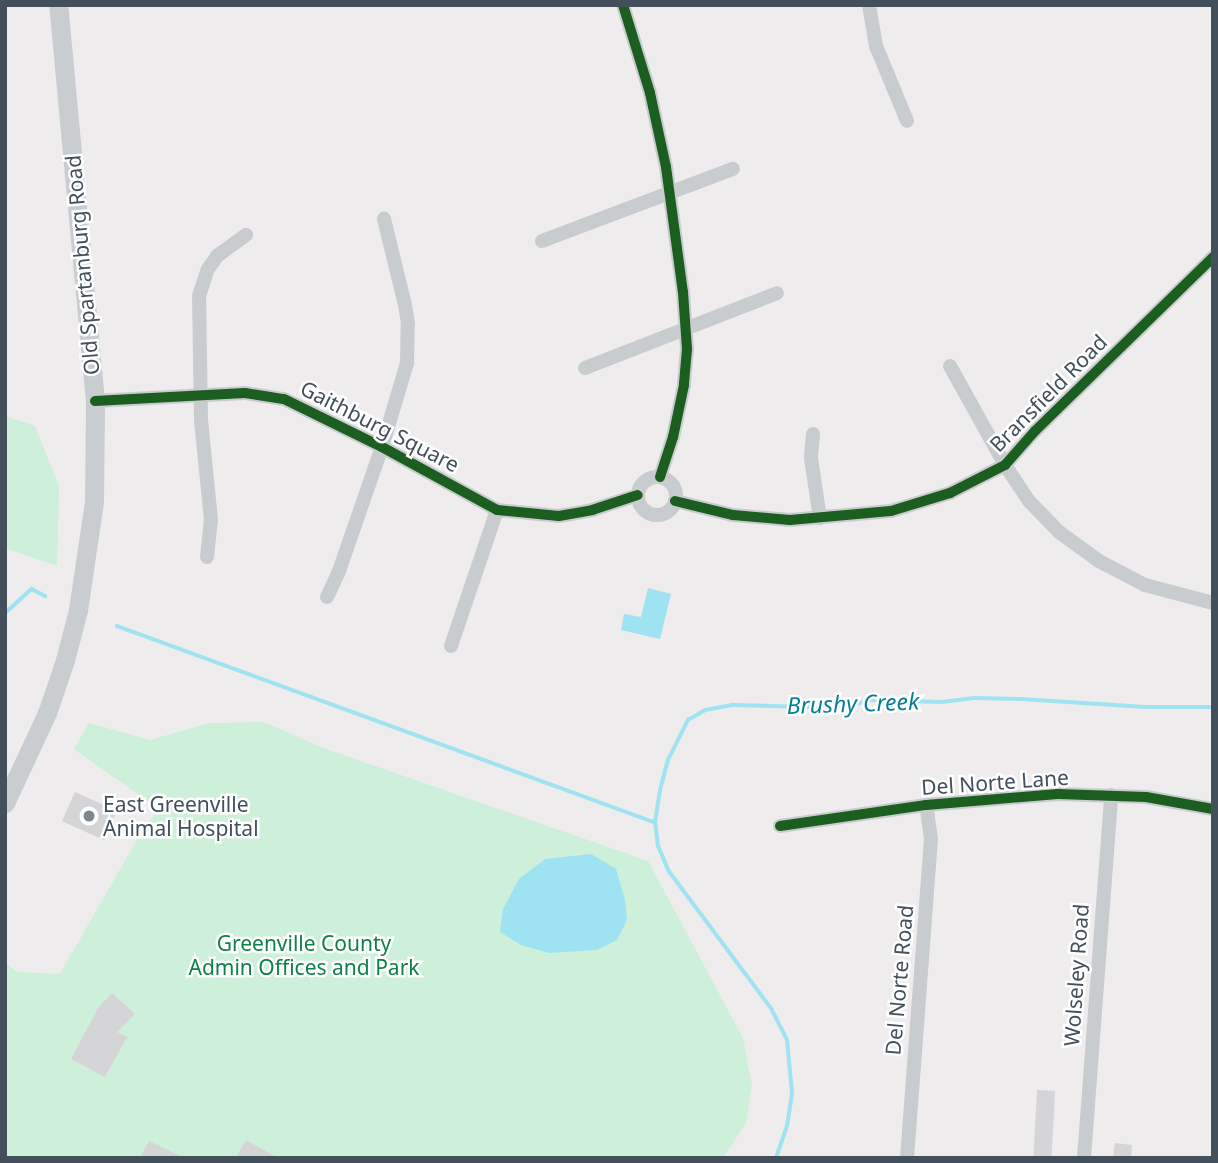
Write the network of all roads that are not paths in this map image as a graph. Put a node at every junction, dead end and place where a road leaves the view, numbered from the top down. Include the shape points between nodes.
1 (58, 5) edge
2 (623, 5) edge
3 (869, 5) edge
4 (907, 121) dead end
5 (733, 169) dead end
6 (669, 194) junction
7 (384, 219) dead end
8 (246, 235) dead end
9 (542, 241) dead end
10 (1213, 257) edge
11 (776, 293) dead end
12 (685, 327) junction
13 (950, 366) dead end
14 (585, 368) dead end
15 (201, 395) junction
16 (95, 401) junction
17 (813, 434) dead end
18 (382, 447) junction
19 (1005, 465) junction
20 (660, 477) junction
21 (638, 495) junction
22 (675, 500) junction
23 (497, 510) junction
24 (820, 517) junction
25 (207, 557) dead end
26 (327, 597) dead end
27 (1213, 603) edge
28 (451, 646) dead end
29 (1111, 795) junction
30 (5, 803) edge
31 (926, 805) junction
32 (1213, 809) edge
33 (780, 826) dead end
34 (907, 1158) edge
35 (1084, 1158) edge

1 - 16 main road, Old Spartanburg Road
2 - 6 street via 650,93
3 - 4 street via 876,46
5 - 6 street
6 - 9 street
6 - 12 street
7 - 18 street via 405,305 408,342 402,386
8 - 15 street via 217,256 201,285
10 - 19 street, Bransfield Road
11 - 12 street
12 - 14 street
12 - 20 street via 684,385
13 - 19 street
15 - 16 street, Gaithburg Square
15 - 18 street, Gaithburg Square via 245,393 284,399
15 - 25 street via 211,520
16 - 30 main road, Old Spartanburg Road via 94,502 78,610 47,713
17 - 24 street via 811,458
18 - 23 street, Gaithburg Square
18 - 26 street
19 - 24 street, Bransfield Road via 950,493 909,507
19 - 27 street, Bransfield Road via 1042,516 1099,561 1157,589
20 - 21 street via 643,483
20 - 22 street via 673,485
21 - 22 street via 641,506 651,514 668,511
21 - 23 street, Gaithburg Square via 559,516
22 - 24 street, Bransfield Road via 753,518
23 - 28 street
29 - 31 street, Del Norte Lane via 1013,796
29 - 32 street, Del Norte Lane
29 - 35 street, Wolseley Road
31 - 33 street, Del Norte Lane
31 - 34 street, Del Norte Road via 931,839

